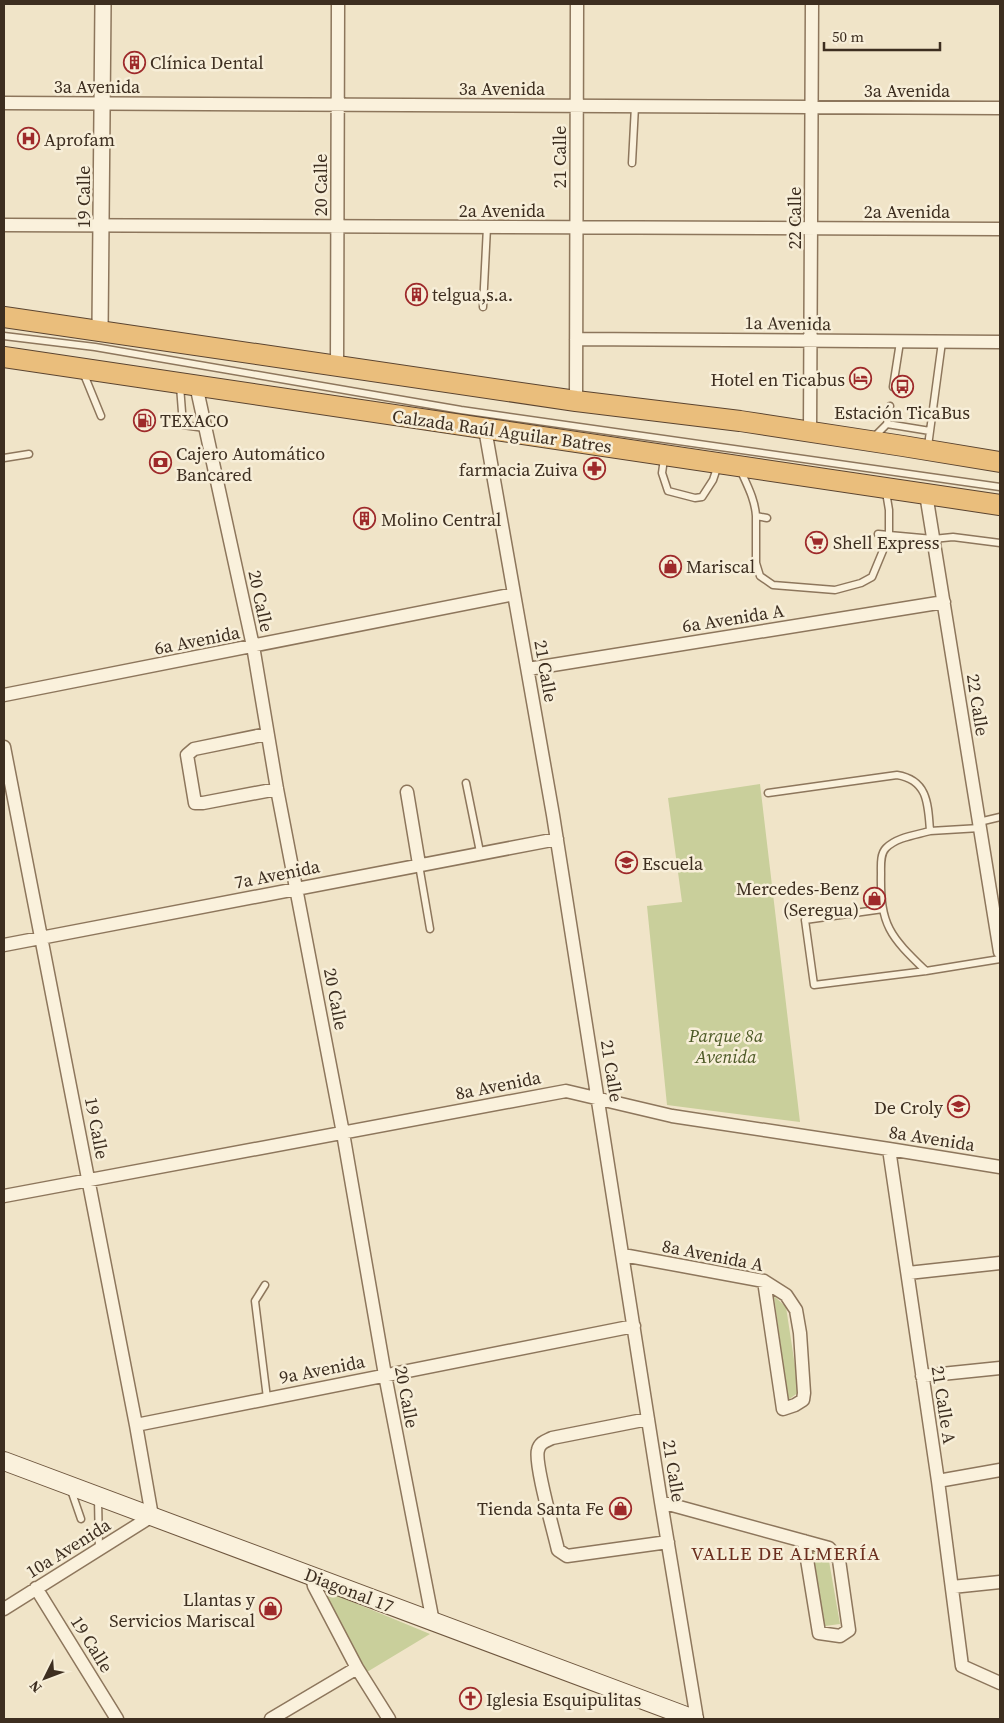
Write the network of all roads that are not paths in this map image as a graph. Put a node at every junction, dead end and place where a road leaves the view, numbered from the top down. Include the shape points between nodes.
1 (103, 4) edge
2 (338, 4) edge
3 (576, 4) edge
4 (812, 4) edge
5 (4, 103) edge
6 (102, 104) junction
7 (338, 105) junction
8 (576, 106) junction
9 (634, 106) junction
10 (812, 108) junction
11 (1000, 108) edge
12 (632, 163) dead end
13 (4, 225) edge
14 (102, 225) junction
15 (338, 226) junction
16 (487, 227) junction
17 (576, 227) junction
18 (811, 228) junction
19 (1000, 229) edge
20 (483, 307) dead end
21 (4, 317) edge
22 (100, 330) junction
23 (4, 336) edge
24 (576, 339) junction
25 (811, 341) junction
26 (900, 342) junction
27 (942, 342) junction
28 (1000, 342) edge
29 (4, 357) edge
30 (337, 366) junction
31 (82, 369) junction
32 (188, 383) junction
33 (893, 387) dead end
34 (576, 401) junction
35 (890, 406) dead end
36 (101, 416) dead end
37 (887, 424) junction
38 (205, 428) junction
39 (484, 429) junction
40 (810, 433) junction
41 (929, 440) junction
42 (869, 441) junction
43 (29, 454) dead end
44 (664, 455) junction
45 (4, 458) edge
46 (1000, 462) edge
47 (718, 464) junction
48 (738, 466) junction
49 (1000, 487) edge
50 (886, 488) junction
51 (926, 494) junction
52 (1000, 505) edge
53 (756, 516) junction
54 (767, 518) dead end
55 (878, 534) dead end
56 (888, 536) junction
57 (933, 539) junction
58 (1000, 543) edge
59 (514, 594) junction
60 (944, 602) junction
61 (253, 646) junction
62 (528, 669) junction
63 (4, 695) edge
64 (267, 734) junction
65 (4, 747) edge
66 (466, 783) dead end
67 (277, 789) junction
68 (407, 792) dead end
69 (768, 792) dead end
70 (1000, 817) edge
71 (980, 825) junction
72 (930, 831) junction
73 (557, 839) junction
74 (480, 852) junction
75 (419, 864) junction
76 (297, 888) junction
77 (883, 909) junction
78 (430, 929) dead end
79 (41, 938) junction
80 (4, 945) edge
81 (1000, 952) edge
82 (1000, 959) edge
83 (926, 971) junction
84 (598, 1098) junction
85 (343, 1132) junction
86 (889, 1148) junction
87 (1000, 1167) edge
88 (88, 1180) junction
89 (4, 1196) edge
90 (623, 1254) junction
91 (1000, 1263) edge
92 (908, 1273) junction
93 (764, 1281) junction
94 (265, 1285) dead end
95 (634, 1326) junction
96 (1000, 1368) edge
97 (385, 1375) junction
98 (922, 1376) junction
99 (267, 1398) junction
100 (648, 1419) junction
101 (136, 1424) junction
102 (4, 1461) edge
103 (1000, 1470) edge
104 (938, 1481) junction
105 (70, 1486) junction
106 (98, 1496) junction
107 (661, 1502) junction
108 (152, 1516) junction
109 (81, 1519) dead end
110 (804, 1541) junction
111 (668, 1542) junction
112 (99, 1549) junction
113 (312, 1576) junction
114 (1000, 1582) edge
115 (952, 1587) junction
116 (36, 1588) junction
117 (4, 1609) edge
118 (433, 1622) junction
119 (357, 1668) junction
120 (1000, 1683) edge
121 (117, 1719) edge
122 (271, 1719) edge
123 (389, 1719) edge
124 (696, 1719) edge

1 - 6 street, 19 Calle
2 - 7 street, 20 Calle
3 - 8 street, 21 Calle
4 - 10 street, 22 Calle
5 - 6 street, 3a Avenida
6 - 7 street, 3a Avenida
6 - 14 street, 19 Calle
7 - 8 street, 3a Avenida
7 - 15 street, 20 Calle
8 - 9 street, 3a Avenida
8 - 17 street, 21 Calle
9 - 10 street, 3a Avenida
9 - 12 lane
10 - 11 street, 3a Avenida
10 - 18 street, 22 Calle
13 - 14 street, 2a Avenida
14 - 15 street, 2a Avenida
14 - 22 street, 19 Calle
15 - 16 street, 2a Avenida
15 - 30 street, 20 Calle
16 - 17 street, 2a Avenida
16 - 20 lane
17 - 18 street, 2a Avenida
17 - 24 street, 21 Calle
18 - 19 street, 2a Avenida
18 - 25 street, 22 Calle
21 - 22 highway
22 - 30 highway
23 - 49 lane via 95,347 461,410
24 - 25 street, 1a Avenida
24 - 34 street, 21 Calle
25 - 26 street, 1a Avenida
25 - 40 street, 22 Calle
26 - 27 street, 1a Avenida
26 - 33 lane
27 - 28 street, 1a Avenida
27 - 41 lane
29 - 31 highway, Calzada Raúl Aguilar Batres
30 - 34 highway
31 - 32 highway, Calzada Raúl Aguilar Batres
31 - 36 lane
32 - 38 street, 20 Calle
32 - 38 lane via 183,425
32 - 39 highway, Calzada Raúl Aguilar Batres
34 - 40 highway
35 - 37 lane
37 - 41 lane
37 - 42 lane
38 - 61 street, 20 Calle
39 - 44 highway, Calzada Raúl Aguilar Batres
39 - 59 street, 21 Calle
40 - 42 highway
41 - 42 highway
41 - 46 highway
43 - 45 lane
44 - 47 highway, Calzada Raúl Aguilar Batres
44 - 47 lane via 662,473 668,491 695,498 702,497
47 - 48 highway, Calzada Raúl Aguilar Batres
48 - 50 highway, Calzada Raúl Aguilar Batres
48 - 53 lane via 753,496
50 - 51 highway, Calzada Raúl Aguilar Batres
50 - 56 lane
51 - 52 highway, Calzada Raúl Aguilar Batres
51 - 57 street, 22 Calle
53 - 54 lane
53 - 56 lane via 756,563 760,576 773,586 835,590 861,583 872,577
55 - 56 lane
56 - 57 lane
57 - 58 lane via 953,537
57 - 60 street, 22 Calle
59 - 61 street, 6a Avenida
59 - 62 street, 21 Calle
60 - 62 street, 6a Avenida A
60 - 71 street, 22 Calle
61 - 63 street, 6a Avenida
61 - 64 street, 20 Calle
62 - 73 street, 21 Calle
64 - 67 street, 20 Calle
64 - 67 street via 194,749 187,755 195,803
65 - 79 street, 19 Calle
66 - 74 lane
67 - 76 street, 20 Calle
68 - 75 street
69 - 72 lane via 896,775 908,777 925,793
70 - 71 lane
71 - 72 lane
71 - 81 street, 22 Calle
72 - 77 lane via 898,840 885,848 881,859 880,897
73 - 74 street, 7a Avenida
73 - 84 street, 21 Calle
74 - 75 street, 7a Avenida
75 - 76 street, 7a Avenida
75 - 78 lane
76 - 79 street, 7a Avenida
76 - 85 street, 20 Calle
77 - 83 lane via 893,936
77 - 83 lane via 805,920 814,985
79 - 80 street, 7a Avenida
79 - 88 street, 19 Calle
82 - 83 lane
84 - 85 street, 8a Avenida via 566,1090
84 - 86 street, 8a Avenida via 672,1116
84 - 90 street, 21 Calle
85 - 88 street, 8a Avenida
85 - 97 street, 20 Calle
86 - 87 street, 8a Avenida
86 - 92 street, 21 Calle A
88 - 89 street, 8a Avenida
88 - 101 street, 19 Calle
90 - 93 street, 8a Avenida A
90 - 95 street, 21 Calle
91 - 92 street
92 - 98 street, 21 Calle A
93 - 93 street, 8a Avenida A via 783,1409 803,1400 800,1333 796,1310 786,1295
94 - 99 lane via 256,1301
95 - 97 street, 9a Avenida
95 - 100 street, 21 Calle
96 - 98 street
97 - 99 street, 9a Avenida
97 - 118 street, 20 Calle
98 - 104 street, 21 Calle A
99 - 101 street, 9a Avenida
100 - 107 street, 21 Calle
100 - 111 street via 552,1438 542,1443 537,1451 540,1476 558,1550 567,1556
101 - 108 street, 19 Calle
102 - 105 main road, Diagonal 17
103 - 104 street
104 - 115 street, 21 Calle A
105 - 106 main road, Diagonal 17
105 - 109 lane
106 - 108 main road, Diagonal 17
106 - 112 lane
107 - 110 street
107 - 111 street, 21 Calle
108 - 112 street, 10a Avenida
108 - 113 main road, Diagonal 17
110 - 110 street via 819,1633 840,1636 849,1630 839,1560 829,1548
111 - 124 street, 21 Calle
112 - 116 street, 10a Avenida
113 - 118 main road, Diagonal 17
113 - 119 street via 314,1586
114 - 115 street
115 - 120 street, 21 Calle A via 962,1666
116 - 117 street, 10a Avenida
116 - 121 street, 19 Calle
118 - 124 main road, Diagonal 17
119 - 122 street
119 - 123 street

